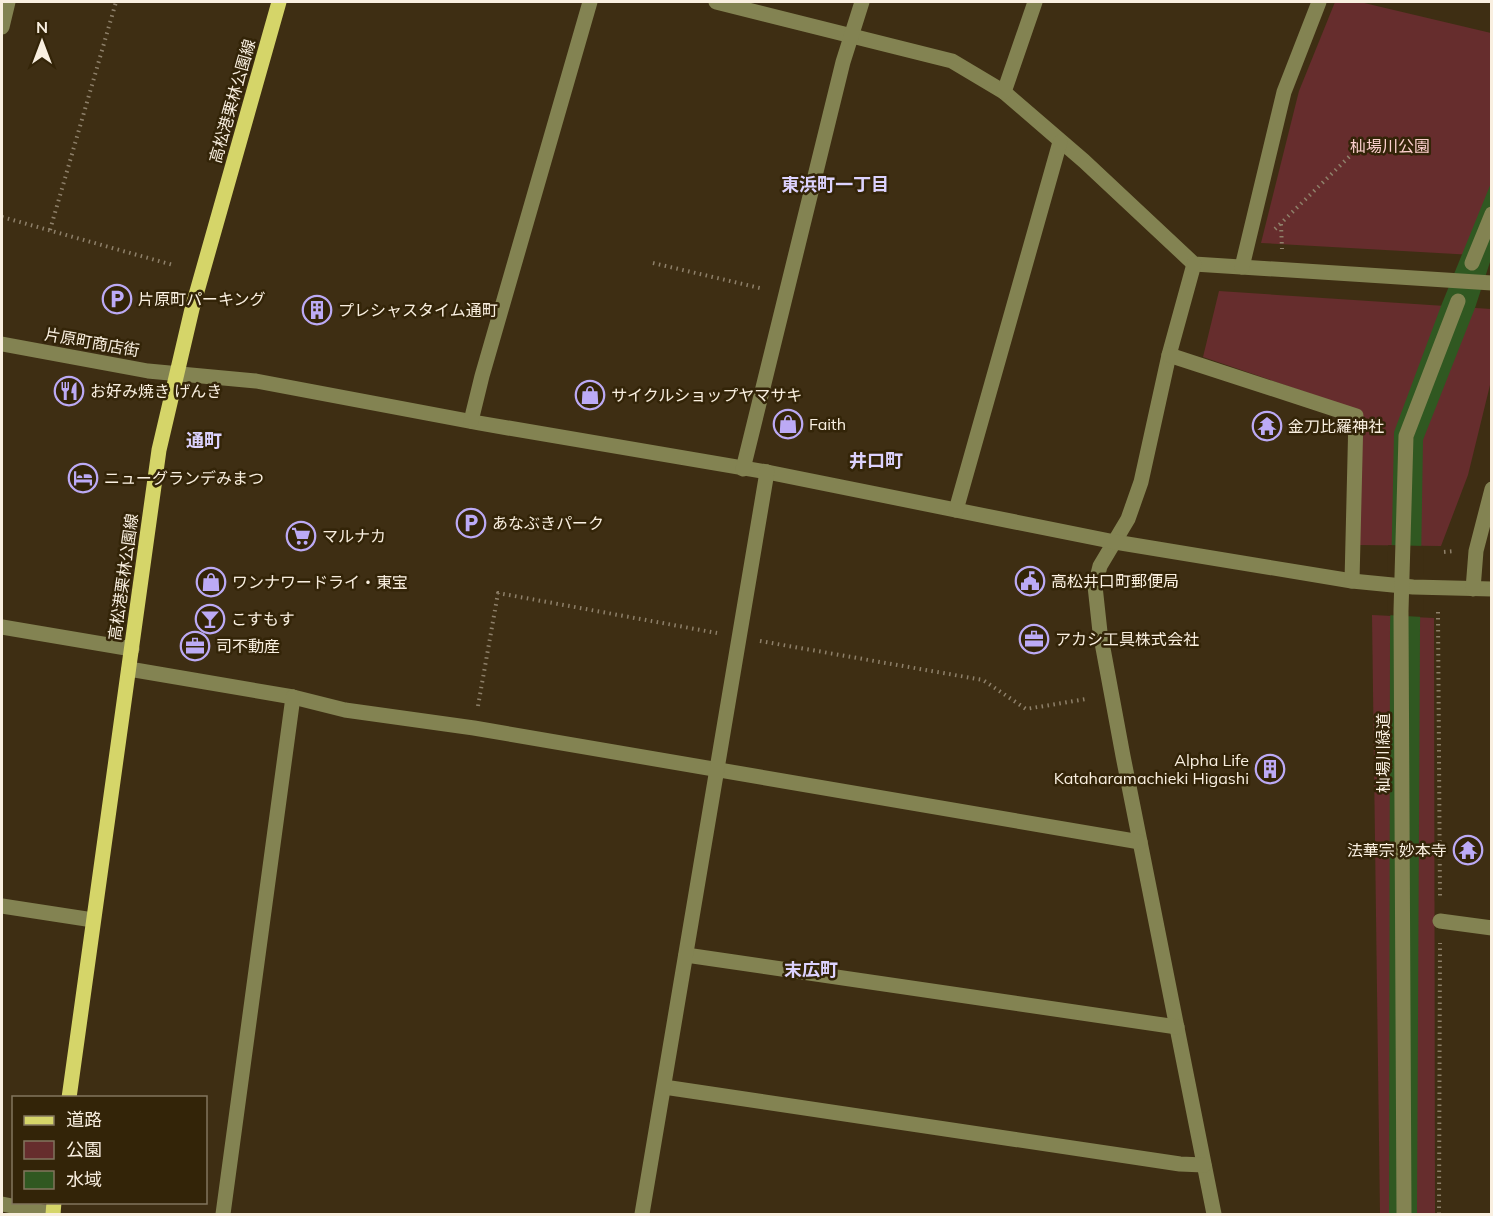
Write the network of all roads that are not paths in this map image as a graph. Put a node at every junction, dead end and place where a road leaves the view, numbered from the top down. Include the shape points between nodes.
1 (8, 2) edge
2 (279, 2) edge
3 (590, 2) edge
4 (716, 2) edge
5 (862, 2) edge
6 (1035, 2) edge
7 (1319, 2) edge
8 (2, 27) edge
9 (851, 35) junction
10 (1004, 92) junction
11 (1060, 142) junction
12 (1491, 214) edge
13 (1472, 263) dead end
14 (1194, 264) junction
15 (1242, 267) junction
16 (1491, 283) edge
17 (1458, 301) dead end
18 (2, 344) edge
19 (1169, 355) junction
20 (176, 374) junction
21 (471, 421) junction
22 (743, 469) junction
23 (766, 472) junction
24 (1491, 489) edge
25 (956, 510) junction
26 (1115, 542) junction
27 (1352, 581) junction
28 (1473, 589) junction
29 (1491, 589) edge
30 (2, 627) edge
31 (132, 649) junction
32 (129, 669) junction
33 (293, 697) junction
34 (717, 769) junction
35 (1140, 842) junction
36 (2, 906) edge
37 (93, 920) junction
38 (1440, 921) dead end
39 (1491, 928) edge
40 (686, 955) junction
41 (1177, 1027) junction
42 (664, 1087) junction
43 (69, 1096) edge
44 (1204, 1165) junction
45 (2, 1204) edge
46 (53, 1214) edge
47 (223, 1215) edge
48 (642, 1215) edge
49 (1214, 1215) edge
50 (1404, 1215) edge

1 - 8 street
2 - 20 main road, 高松港栗林公園線
3 - 21 street
4 - 9 street
5 - 9 street
6 - 10 street
7 - 15 street via 1284,92
9 - 10 street via 952,61
9 - 22 street
10 - 11 street
11 - 14 street
11 - 25 street
12 - 13 street
14 - 15 street
14 - 19 street
15 - 16 street
17 - 50 street, 杣場川緑道 via 1406,435 1401,611
18 - 20 street, 片原町商店街
19 - 26 street via 1141,482
19 - 27 street via 1356,416
20 - 21 street, 片原町商店街 via 241,379
20 - 31 main road, 高松港栗林公園線 via 159,450
21 - 22 street, 片原町商店街
22 - 23 street, 片原町商店街
23 - 25 street, 片原町商店街
23 - 34 street
24 - 28 street via 1476,551
25 - 26 street, 片原町商店街
26 - 27 street, 片原町商店街
26 - 35 street via 1100,566 1095,586 1100,632
27 - 28 street, 片原町商店街
28 - 29 street, 片原町商店街
30 - 31 street
31 - 32 main road, 高松港栗林公園線
32 - 33 street
32 - 37 main road, 高松港栗林公園線
33 - 34 street via 345,710
33 - 47 street
34 - 35 street
34 - 40 street
35 - 41 street
36 - 37 street
37 - 43 main road, 高松港栗林公園線
38 - 39 street
40 - 41 street
40 - 42 street
41 - 44 street
42 - 44 street
42 - 48 street
44 - 49 street
45 - 46 street

